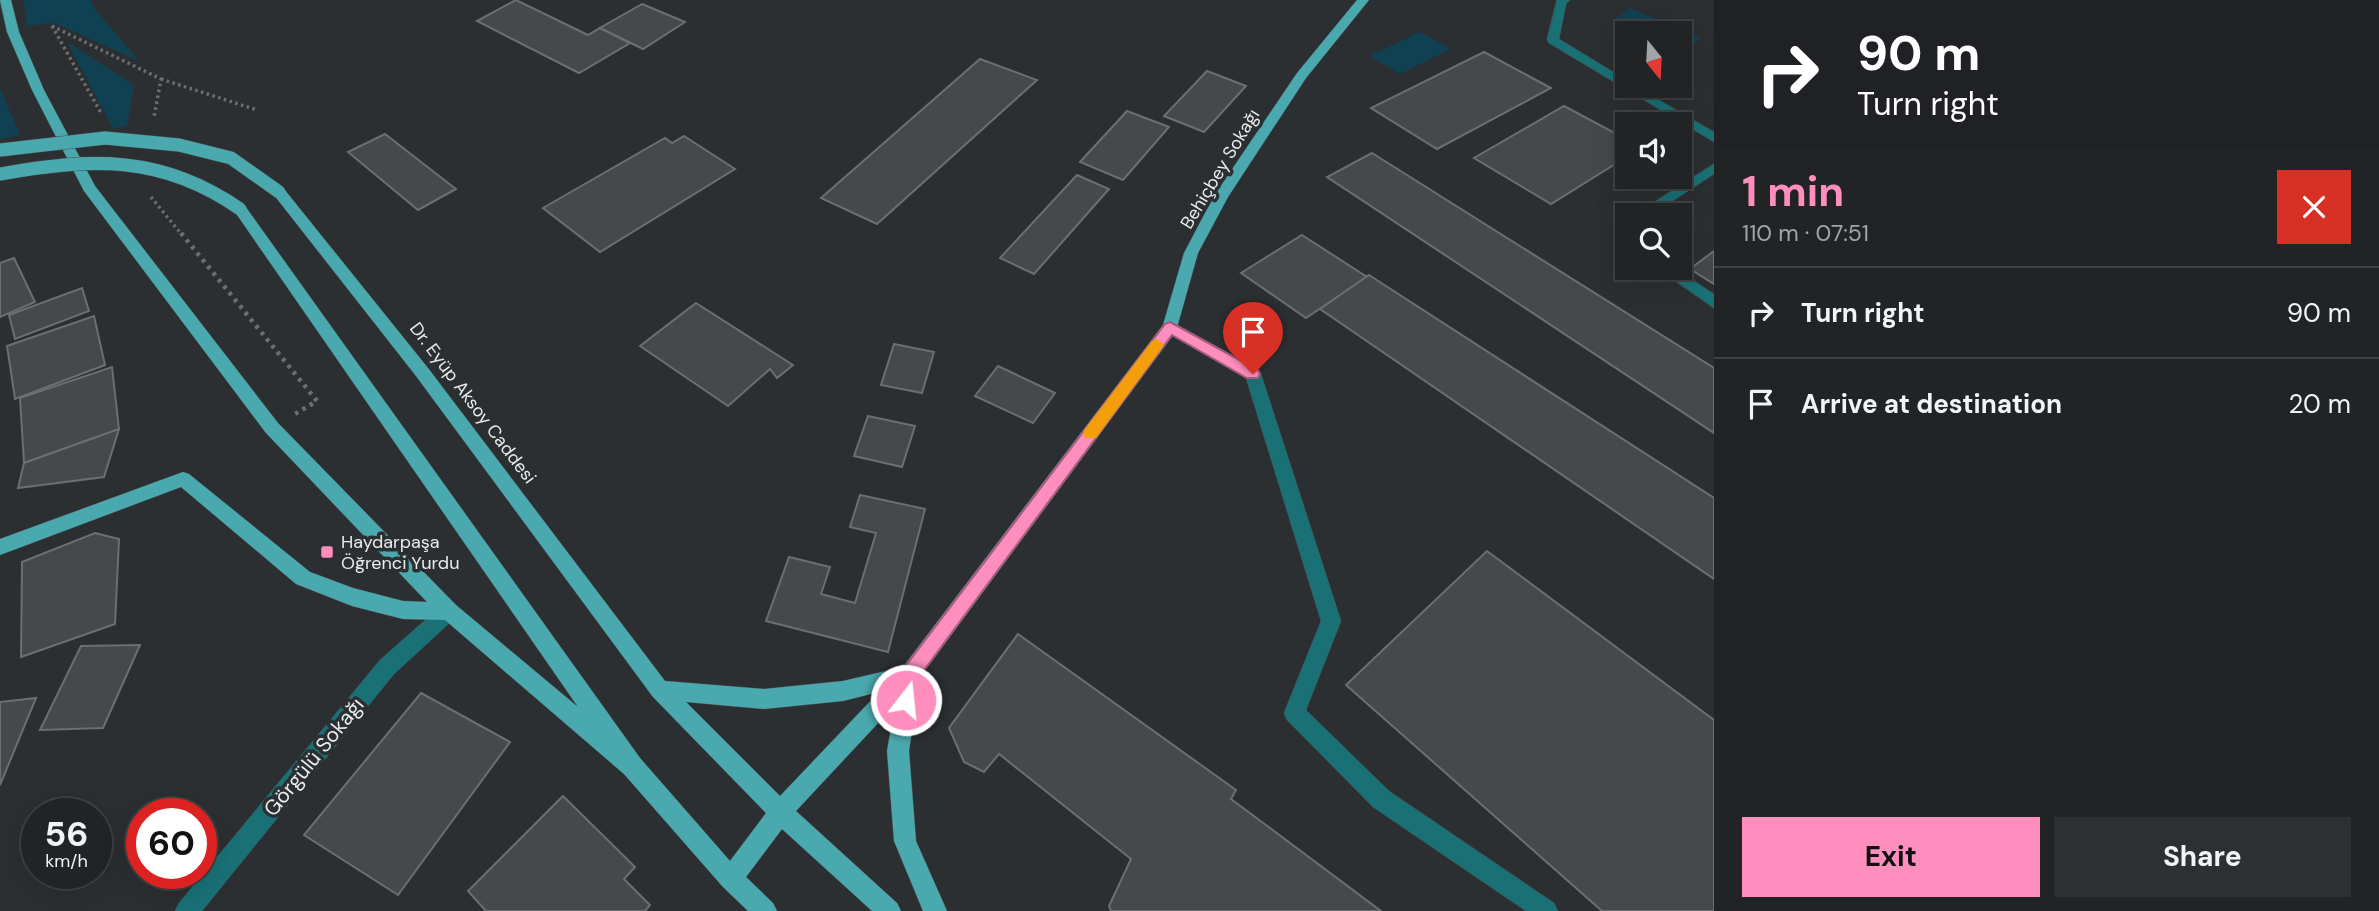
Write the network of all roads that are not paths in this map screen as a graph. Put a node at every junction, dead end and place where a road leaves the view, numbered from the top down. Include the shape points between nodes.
1 (5, 0) edge
2 (1363, 0) edge
3 (1564, 0) edge
4 (1714, 138) edge
5 (0, 150) edge
6 (1714, 167) edge
7 (0, 174) edge
8 (1660, 203) edge
9 (1682, 280) edge
10 (1714, 302) edge
11 (1170, 327) junction
12 (0, 547) edge
13 (449, 611) junction
14 (910, 674) junction
15 (660, 690) junction
16 (632, 766) junction
17 (780, 812) junction
18 (731, 879) junction
19 (187, 911) edge
20 (765, 911) edge
21 (889, 911) edge
22 (935, 911) edge
23 (1546, 911) edge

1 - 13 main road via 13,32 38,90 89,188 272,428
2 - 11 main road, Behiçbey Sokağı via 1301,76 1221,196 1191,253
3 - 4 street via 1553,40
5 - 15 main road, Dr. Eyüp Aksoy Caddesi, bridge via 105,138 179,145 231,158 279,192 422,372
6 - 8 street
7 - 16 main road, bridge via 99,162 142,166 218,191 240,209
9 - 10 street
11 - 14 main road, Behiçbey Sokağı
11 - 23 street via 1253,374 1331,621 1294,713 1381,799
12 - 13 main road via 183,479 303,578 403,610
13 - 16 main road
13 - 19 street, Görgülü Sokağı via 387,667
14 - 15 main road via 843,691 764,699
14 - 17 main road, Behiçbey Sokağı
14 - 22 main road via 898,751 905,841
15 - 17 main road, Dr. Eyüp Aksoy Caddesi
16 - 18 main road
17 - 18 main road, Behiçbey Sokağı
17 - 21 main road, Dr. Eyüp Aksoy Caddesi
18 - 20 main road

